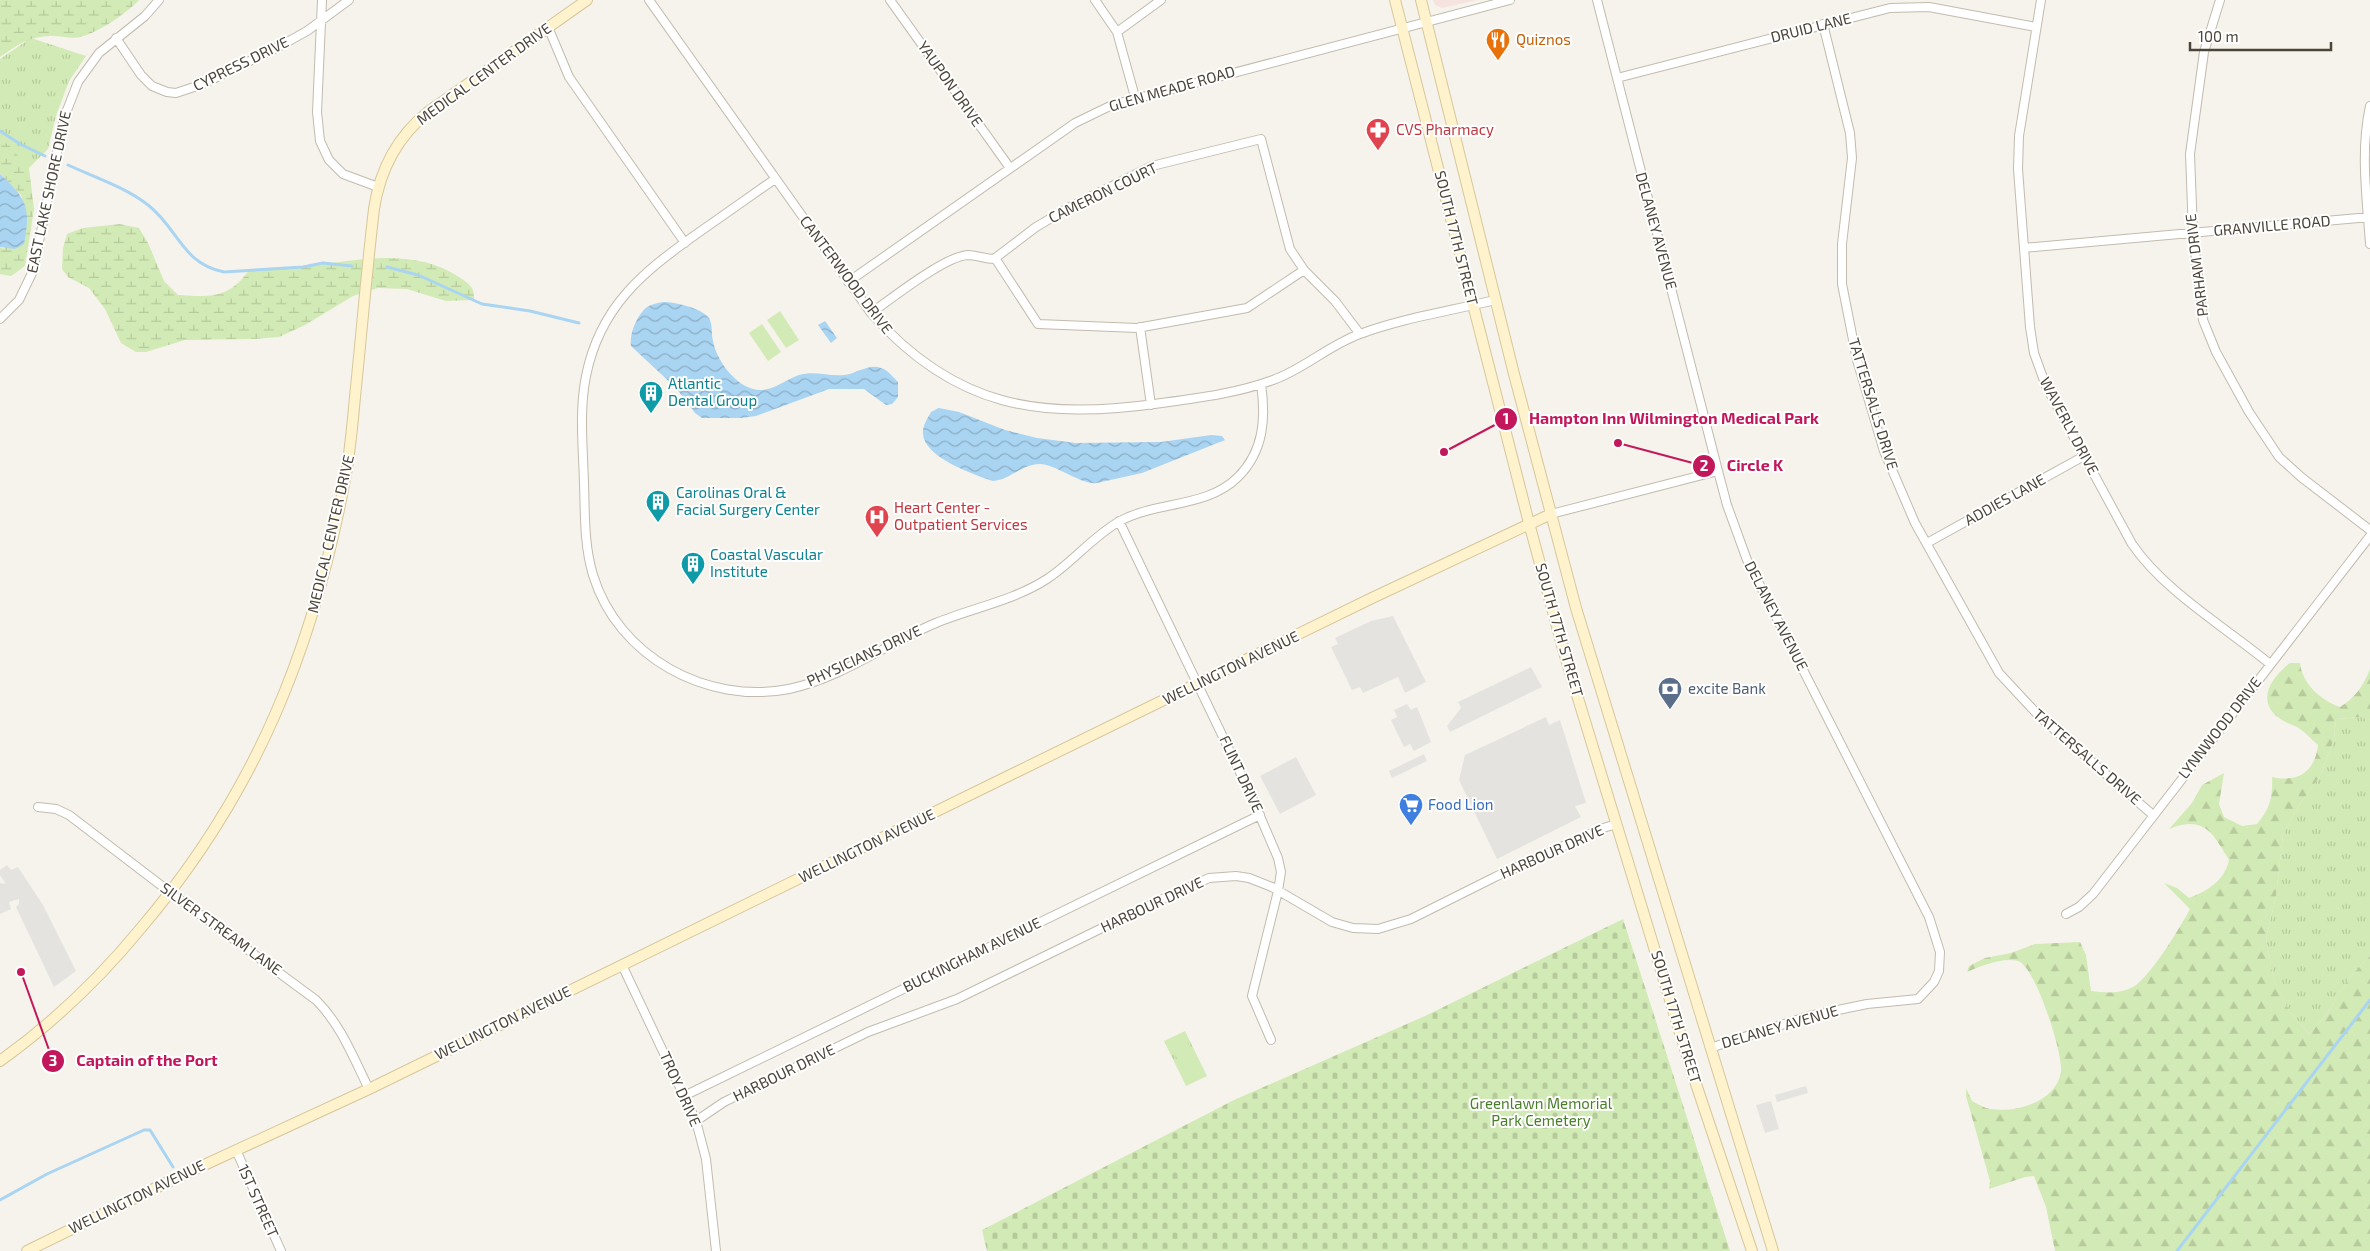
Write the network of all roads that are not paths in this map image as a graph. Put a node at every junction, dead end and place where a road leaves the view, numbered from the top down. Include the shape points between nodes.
1 (159, 0) edge
2 (322, 0) edge
3 (349, 0) edge
4 (587, 0) edge
5 (649, 0) edge
6 (890, 0) edge
7 (1095, 0) edge
8 (1162, 0) edge
9 (1395, 0) edge
10 (1420, 0) edge
11 (1510, 0) edge
12 (1597, 0) edge
13 (2041, 0) edge
14 (2220, 0) edge
15 (1426, 21) junction
16 (321, 22) junction
17 (1823, 24) junction
18 (548, 27) junction
19 (2036, 27) junction
20 (1402, 28) junction
21 (1117, 32) junction
22 (116, 38) junction
23 (1617, 78) junction
24 (1135, 97) junction
25 (2370, 106) edge
26 (1010, 168) junction
27 (775, 179) junction
28 (378, 187) junction
29 (2369, 217) edge
30 (2192, 233) junction
31 (685, 243) junction
32 (2370, 244) edge
33 (2024, 248) junction
34 (995, 258) junction
35 (1304, 270) junction
36 (848, 282) junction
37 (1495, 300) junction
38 (1473, 305) junction
39 (871, 314) junction
40 (0, 320) edge
41 (1140, 327) junction
42 (1360, 334) junction
43 (1261, 384) junction
44 (1151, 405) junction
45 (2084, 456) junction
46 (1718, 471) junction
47 (1551, 514) junction
48 (1119, 521) junction
49 (1529, 523) junction
50 (2370, 530) edge
51 (2370, 536) edge
52 (1927, 543) junction
53 (2270, 664) junction
54 (1198, 683) junction
55 (38, 807) dead end
56 (1260, 815) junction
57 (2154, 815) junction
58 (1617, 824) junction
59 (1278, 891) junction
60 (170, 893) junction
61 (2066, 914) dead end
62 (622, 965) junction
63 (1271, 1040) dead end
64 (1710, 1048) junction
65 (0, 1061) edge
66 (369, 1088) junction
67 (684, 1096) junction
68 (696, 1121) junction
69 (236, 1150) junction
70 (27, 1251) edge
71 (281, 1251) edge
72 (716, 1251) edge
73 (1752, 1251) edge
74 (1773, 1251) edge

1 - 22 street, EAST LAKE SHORE DRIVE via 145,16
2 - 16 street
3 - 16 street, CYPRESS DRIVE
4 - 18 street, MEDICAL CENTER DRIVE
5 - 27 street, CANTERWOOD DRIVE
6 - 26 street, YAUPON DRIVE
7 - 21 street
8 - 21 street
9 - 20 street, SOUTH 17TH STREET
10 - 15 street, SOUTH 17TH STREET
11 - 15 street, GLEN MEADE ROAD
12 - 23 street, DELANEY AVENUE
13 - 19 street, WAVERLY DRIVE
14 - 30 street, PARHAM DRIVE via 2204,52 2193,123
15 - 20 street, GLEN MEADE ROAD
15 - 37 street, SOUTH 17TH STREET
16 - 22 street, CYPRESS DRIVE via 203,84 176,92 152,86
16 - 28 street via 317,112 320,142 329,160 343,174
17 - 19 street, DRUID LANE via 1906,6 1929,7
17 - 23 street, DRUID LANE
17 - 52 street, TATTERSALLS DRIVE via 1850,133 1851,178 1840,263 1857,360 1884,451
18 - 28 street, MEDICAL CENTER DRIVE via 438,104 415,124 393,151
18 - 31 street via 570,77
19 - 33 street, WAVERLY DRIVE via 2018,150
20 - 24 street, GLEN MEADE ROAD
20 - 38 street, SOUTH 17TH STREET
21 - 24 street
22 - 40 street, EAST LAKE SHORE DRIVE via 91,63 71,96 33,271 19,300
23 - 46 street, DELANEY AVENUE
24 - 26 street, GLEN MEADE ROAD via 1075,123
25 - 29 street via 2365,161
26 - 36 street, GLEN MEADE ROAD
27 - 31 street
27 - 36 street, CANTERWOOD DRIVE
28 - 60 street, MEDICAL CENTER DRIVE via 347,468 315,611 258,756 222,819
29 - 30 street, GRANVILLE ROAD
29 - 32 street
30 - 33 street, GRANVILLE ROAD
30 - 50 street, PARHAM DRIVE via 2203,320 2216,352 2249,412 2288,466
31 - 48 street, PHYSICIANS DRIVE via 645,272 612,310 596,340 582,412 585,530 594,578 611,613 627,636 669,669 712,686 736,690 767,691 809,683 935,624 1034,587
33 - 45 street, WAVERLY DRIVE via 2030,327 2039,369
34 - 35 street, CAMERON COURT via 1036,227 1152,166 1261,139 1290,249
34 - 39 street via 958,257 927,274
34 - 41 street via 1038,324
35 - 41 street via 1247,308
35 - 42 street, CAMERON COURT via 1335,301
36 - 39 street, CANTERWOOD DRIVE
37 - 38 street, CANTERWOOD DRIVE
37 - 47 street, SOUTH 17TH STREET
38 - 42 street, CANTERWOOD DRIVE
38 - 49 street, SOUTH 17TH STREET
39 - 44 street, CANTERWOOD DRIVE via 923,363 948,379 997,400 1061,411
41 - 44 street
42 - 43 street, CANTERWOOD DRIVE
43 - 44 street, CANTERWOOD DRIVE
43 - 48 street, PHYSICIANS DRIVE via 1264,407 1262,435 1253,458 1238,477 1220,491 1207,496 1147,510
45 - 52 street, ADDIES LANE
45 - 53 street, WAVERLY DRIVE via 2132,544 2154,572
46 - 47 street, WELLINGTON AVENUE
46 - 64 street, DELANEY AVENUE via 1726,505 1747,560 1929,917 1940,952 1939,971 1934,982 1918,999 1868,1004 1808,1016
47 - 49 street, WELLINGTON AVENUE
47 - 64 street, SOUTH 17TH STREET via 1592,664
48 - 54 street, FLINT DRIVE
49 - 54 street, WELLINGTON AVENUE
49 - 58 street, SOUTH 17TH STREET
51 - 53 street, LYNNWOOD DRIVE
52 - 57 street, TATTERSALLS DRIVE via 1990,660 2012,689
53 - 57 street, LYNNWOOD DRIVE
54 - 56 street, FLINT DRIVE
54 - 62 street, WELLINGTON AVENUE
55 - 60 street, SILVER STREAM LANE via 69,815
56 - 59 street, FLINT DRIVE via 1278,858 1281,872
56 - 67 street, BUCKINGHAM AVENUE
57 - 61 street, LYNNWOOD DRIVE via 2093,894
58 - 59 street, HARBOUR DRIVE via 1411,919 1387,927 1366,929 1332,922
58 - 73 street, SOUTH 17TH STREET via 1692,1072
59 - 63 street, FLINT DRIVE via 1252,996
59 - 68 street, HARBOUR DRIVE via 1249,878 1209,878 957,998 868,1032 724,1102
60 - 65 street, MEDICAL CENTER DRIVE via 95,980
60 - 66 street, SILVER STREAM LANE via 316,1000 341,1032
62 - 66 street, WELLINGTON AVENUE
62 - 67 street, TROY DRIVE
64 - 74 street, SOUTH 17TH STREET
66 - 69 street, WELLINGTON AVENUE
67 - 68 street, TROY DRIVE
68 - 72 street, TROY DRIVE via 706,1159
69 - 70 street, WELLINGTON AVENUE
69 - 71 street, 1ST STREET

